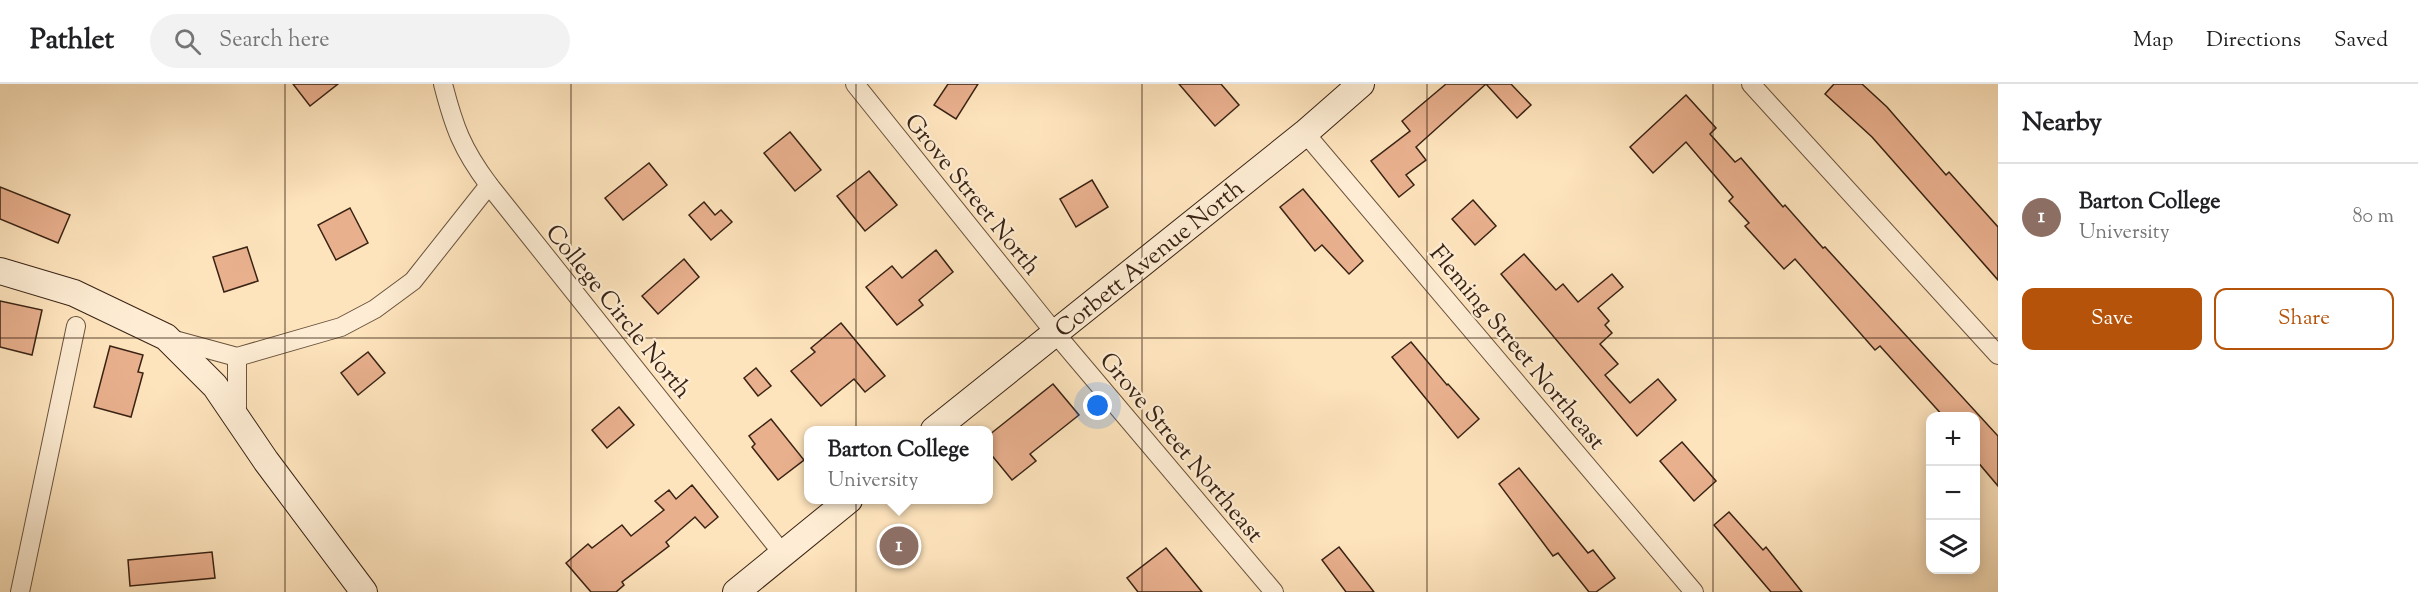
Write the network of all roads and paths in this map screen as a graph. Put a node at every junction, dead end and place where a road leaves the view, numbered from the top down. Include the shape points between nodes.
1 (443, 84) edge
2 (855, 84) edge
3 (1361, 84) edge
4 (1751, 84) edge
5 (1305, 133) junction
6 (489, 185) junction
7 (0, 272) edge
8 (76, 326) dead end
9 (1055, 333) junction
10 (166, 337) junction
11 (1998, 356) edge
12 (237, 357) junction
13 (237, 416) junction
14 (939, 426) edge
15 (844, 504) edge
16 (783, 554) junction
17 (20, 592) edge
18 (364, 592) edge
19 (736, 592) edge
20 (1274, 592) edge
21 (1694, 592) edge

1 - 6 street, College Circle North via 454,128 468,157
2 - 9 street, Grove Street North
3 - 5 street, Corbett Avenue North
4 - 11 street
5 - 9 street, Corbett Avenue North
5 - 21 street, Fleming Street Northeast
6 - 12 street via 425,268 375,309 341,327
6 - 16 street, College Circle North
7 - 10 street via 74,293
8 - 17 street
9 - 14 street, Corbett Avenue North
9 - 20 street, Grove Street Northeast
10 - 12 street
10 - 13 street via 215,386
12 - 13 street
13 - 18 street
15 - 16 street
16 - 19 street

